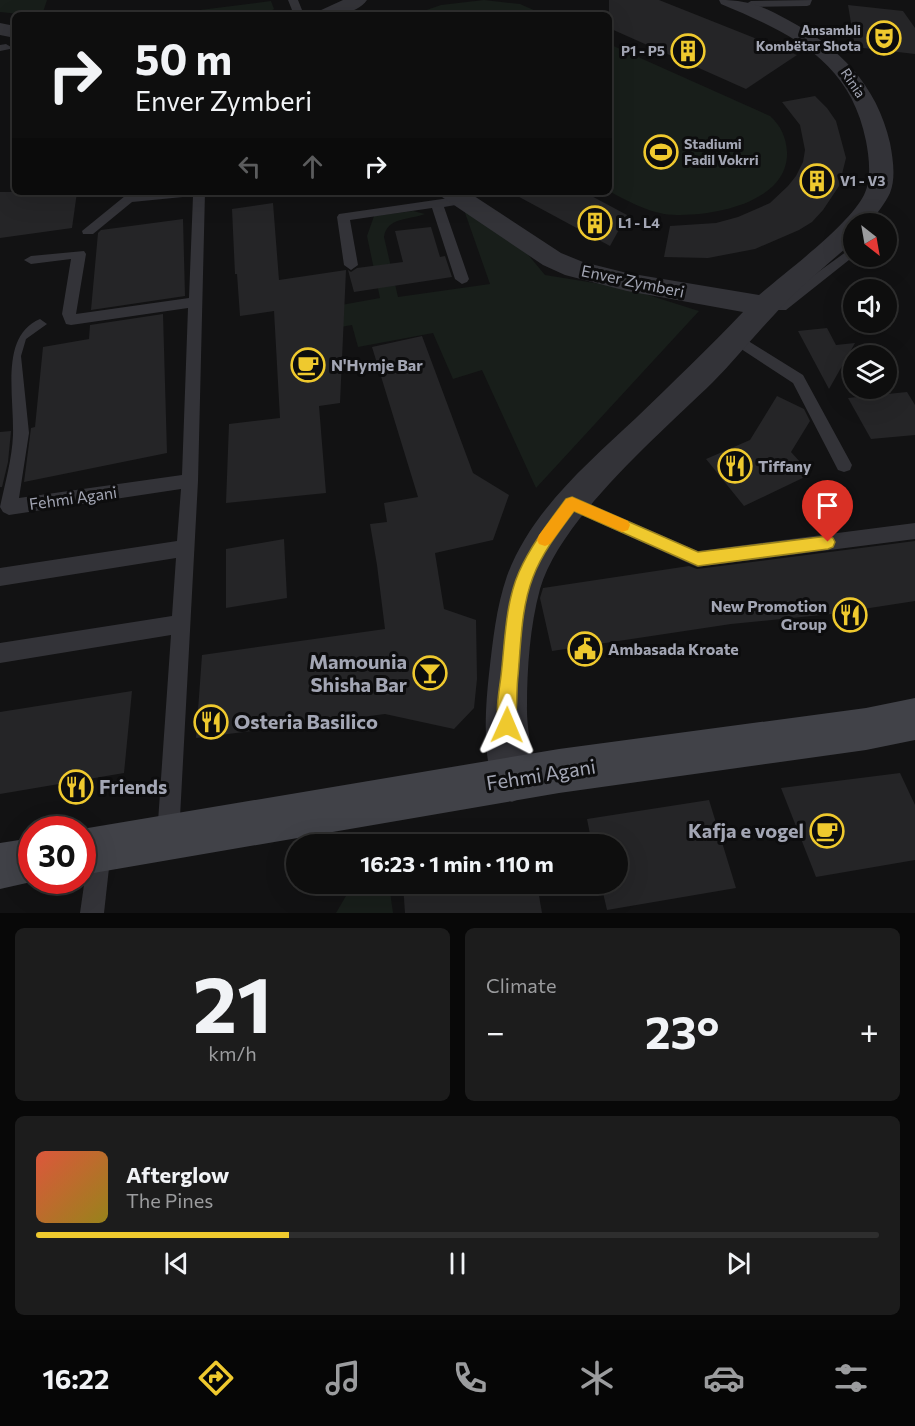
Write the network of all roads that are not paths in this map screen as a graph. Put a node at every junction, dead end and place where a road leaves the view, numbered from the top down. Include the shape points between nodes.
1 (358, 0) edge
2 (728, 0) edge
3 (807, 0) edge
4 (751, 4) dead end
5 (332, 12) edge
6 (165, 195) edge
7 (199, 195) edge
8 (450, 198) edge
9 (863, 213) edge
10 (88, 231) dead end
11 (843, 235) edge
12 (843, 258) edge
13 (31, 260) dead end
14 (351, 265) dead end
15 (462, 279) dead end
16 (195, 302) junction
17 (765, 306) junction
18 (40, 324) dead end
19 (737, 339) junction
20 (844, 465) dead end
21 (190, 481) junction
22 (572, 503) junction
23 (915, 531) edge
24 (186, 548) junction
25 (0, 577) edge
26 (181, 624) junction
27 (0, 653) edge
28 (915, 719) edge
29 (512, 780) junction
30 (168, 837) junction
31 (96, 850) edge
32 (18, 863) edge
33 (0, 866) edge
34 (92, 894) edge
35 (92, 913) edge

1 - 5 street
2 - 9 street, Rinia via 790,27 817,44 833,56 860,88 874,124 881,163 877,194
3 - 4 lane
6 - 10 lane via 129,199
7 - 16 lane
8 - 14 lane via 343,217
8 - 15 lane
8 - 17 street, Enver Zymberi via 575,269
11 - 17 street, Rinia
12 - 17 lane, Enver Zymberi via 781,306
13 - 16 lane via 79,254 71,320
16 - 21 lane
17 - 19 street
18 - 21 lane, Fehmi Agani via 25,331 15,348 21,434 9,507
19 - 20 lane via 798,379
19 - 22 street
21 - 24 lane
22 - 23 lane via 698,559
22 - 29 street via 547,535 526,575 516,613 506,706
24 - 25 lane
24 - 26 lane
26 - 27 lane
26 - 30 lane
28 - 29 street, Fehmi Agani
29 - 30 street, Fehmi Agani
30 - 31 street, Fehmi Agani
32 - 33 street
34 - 35 lane, Fehmi Agani

